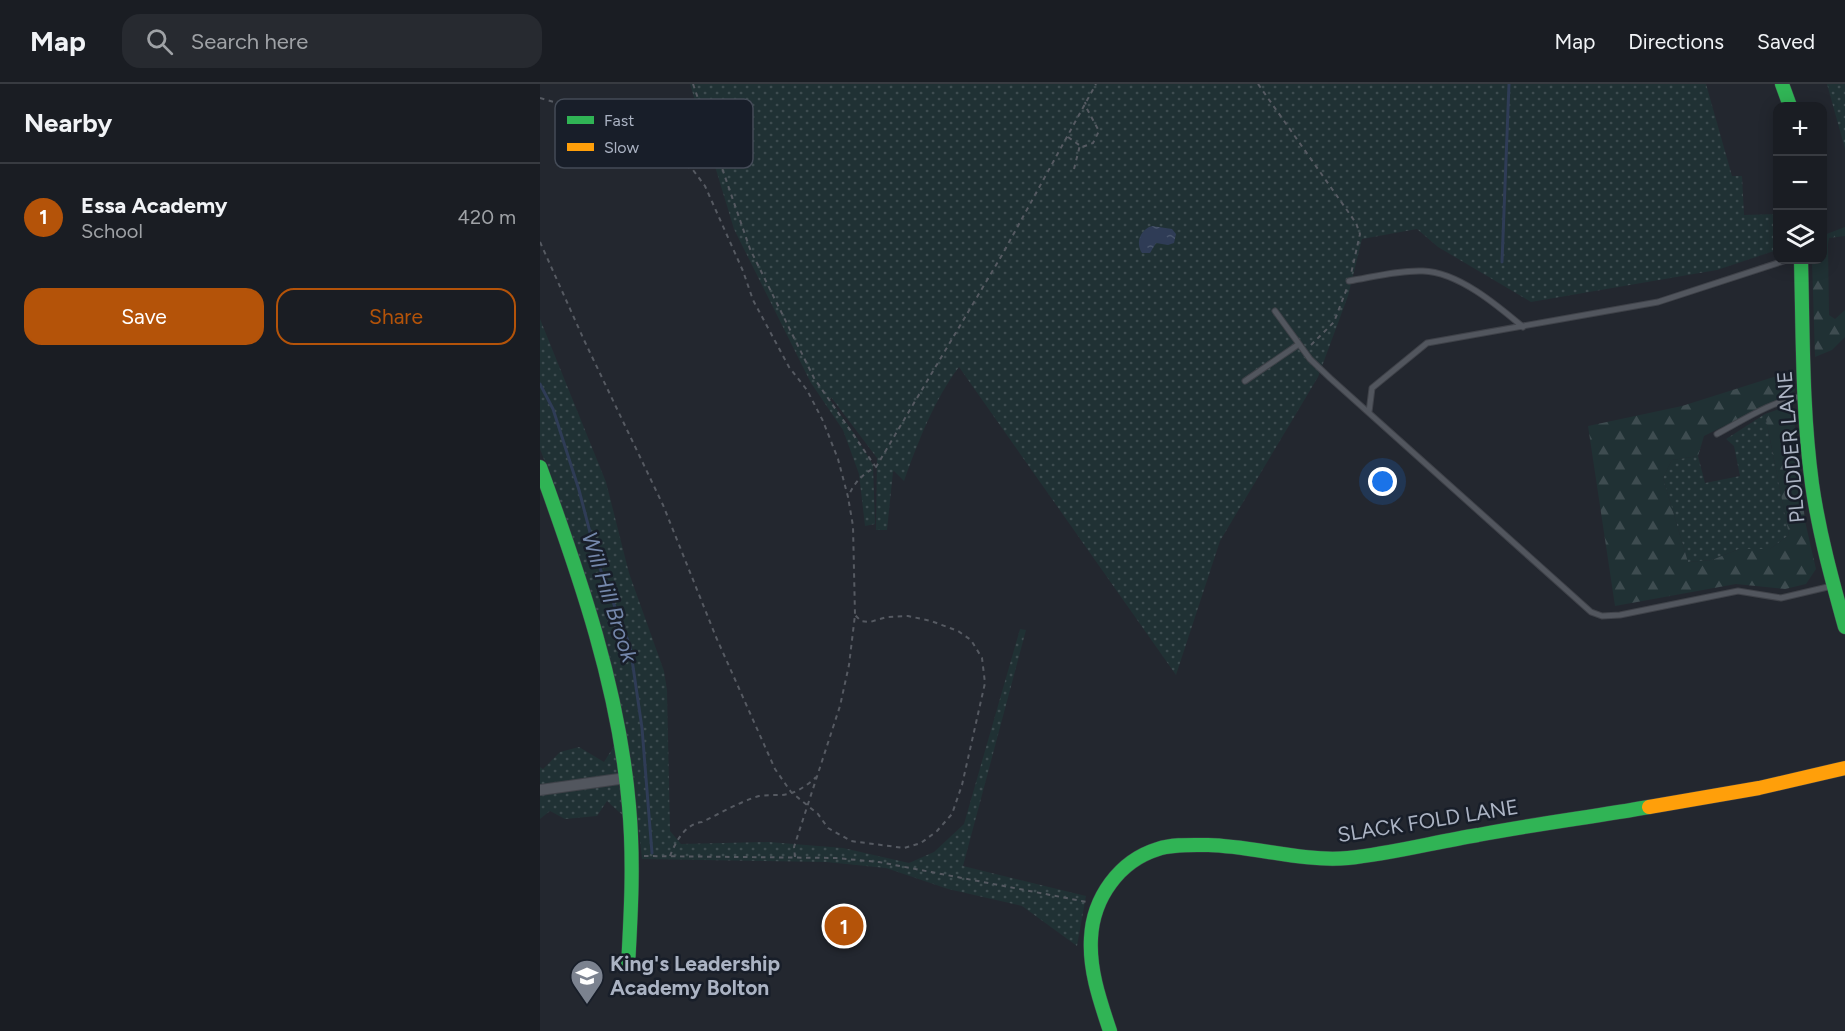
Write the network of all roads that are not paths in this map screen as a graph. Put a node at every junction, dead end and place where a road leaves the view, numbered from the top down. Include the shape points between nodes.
1 (1782, 84) edge
2 (1789, 102) edge
3 (1775, 264) edge
4 (1801, 264) edge
5 (1349, 281) road end
6 (1275, 311) dead end
7 (1523, 327) junction
8 (1299, 344) junction
9 (1245, 381) dead end
10 (1805, 396) junction
11 (1369, 412) junction
12 (1717, 434) dead end
13 (540, 467) edge
14 (1833, 586) junction
15 (1845, 627) edge
16 (1845, 768) edge
17 (626, 778) junction
18 (540, 790) edge
19 (628, 966) dead end
20 (1110, 1031) edge

1 - 2 street
3 - 7 lane via 1658,302
4 - 10 street, PLODDER LANE
5 - 7 lane via 1410,272 1436,273 1483,295
6 - 8 lane
7 - 11 lane via 1427,343 1372,388
8 - 9 lane
8 - 11 lane via 1310,359
10 - 12 lane via 1772,405
10 - 14 street, PLODDER LANE via 1812,483
11 - 14 lane via 1591,612 1620,615 1738,591 1781,598
13 - 17 street via 598,639 612,693
14 - 15 street, PLODDER LANE
16 - 20 street, SLACK FOLD LANE via 1676,804 1344,858 1297,857 1214,846 1174,846 1150,851 1108,883 1096,904 1092,927 1093,981
17 - 18 street
17 - 19 street via 632,856

